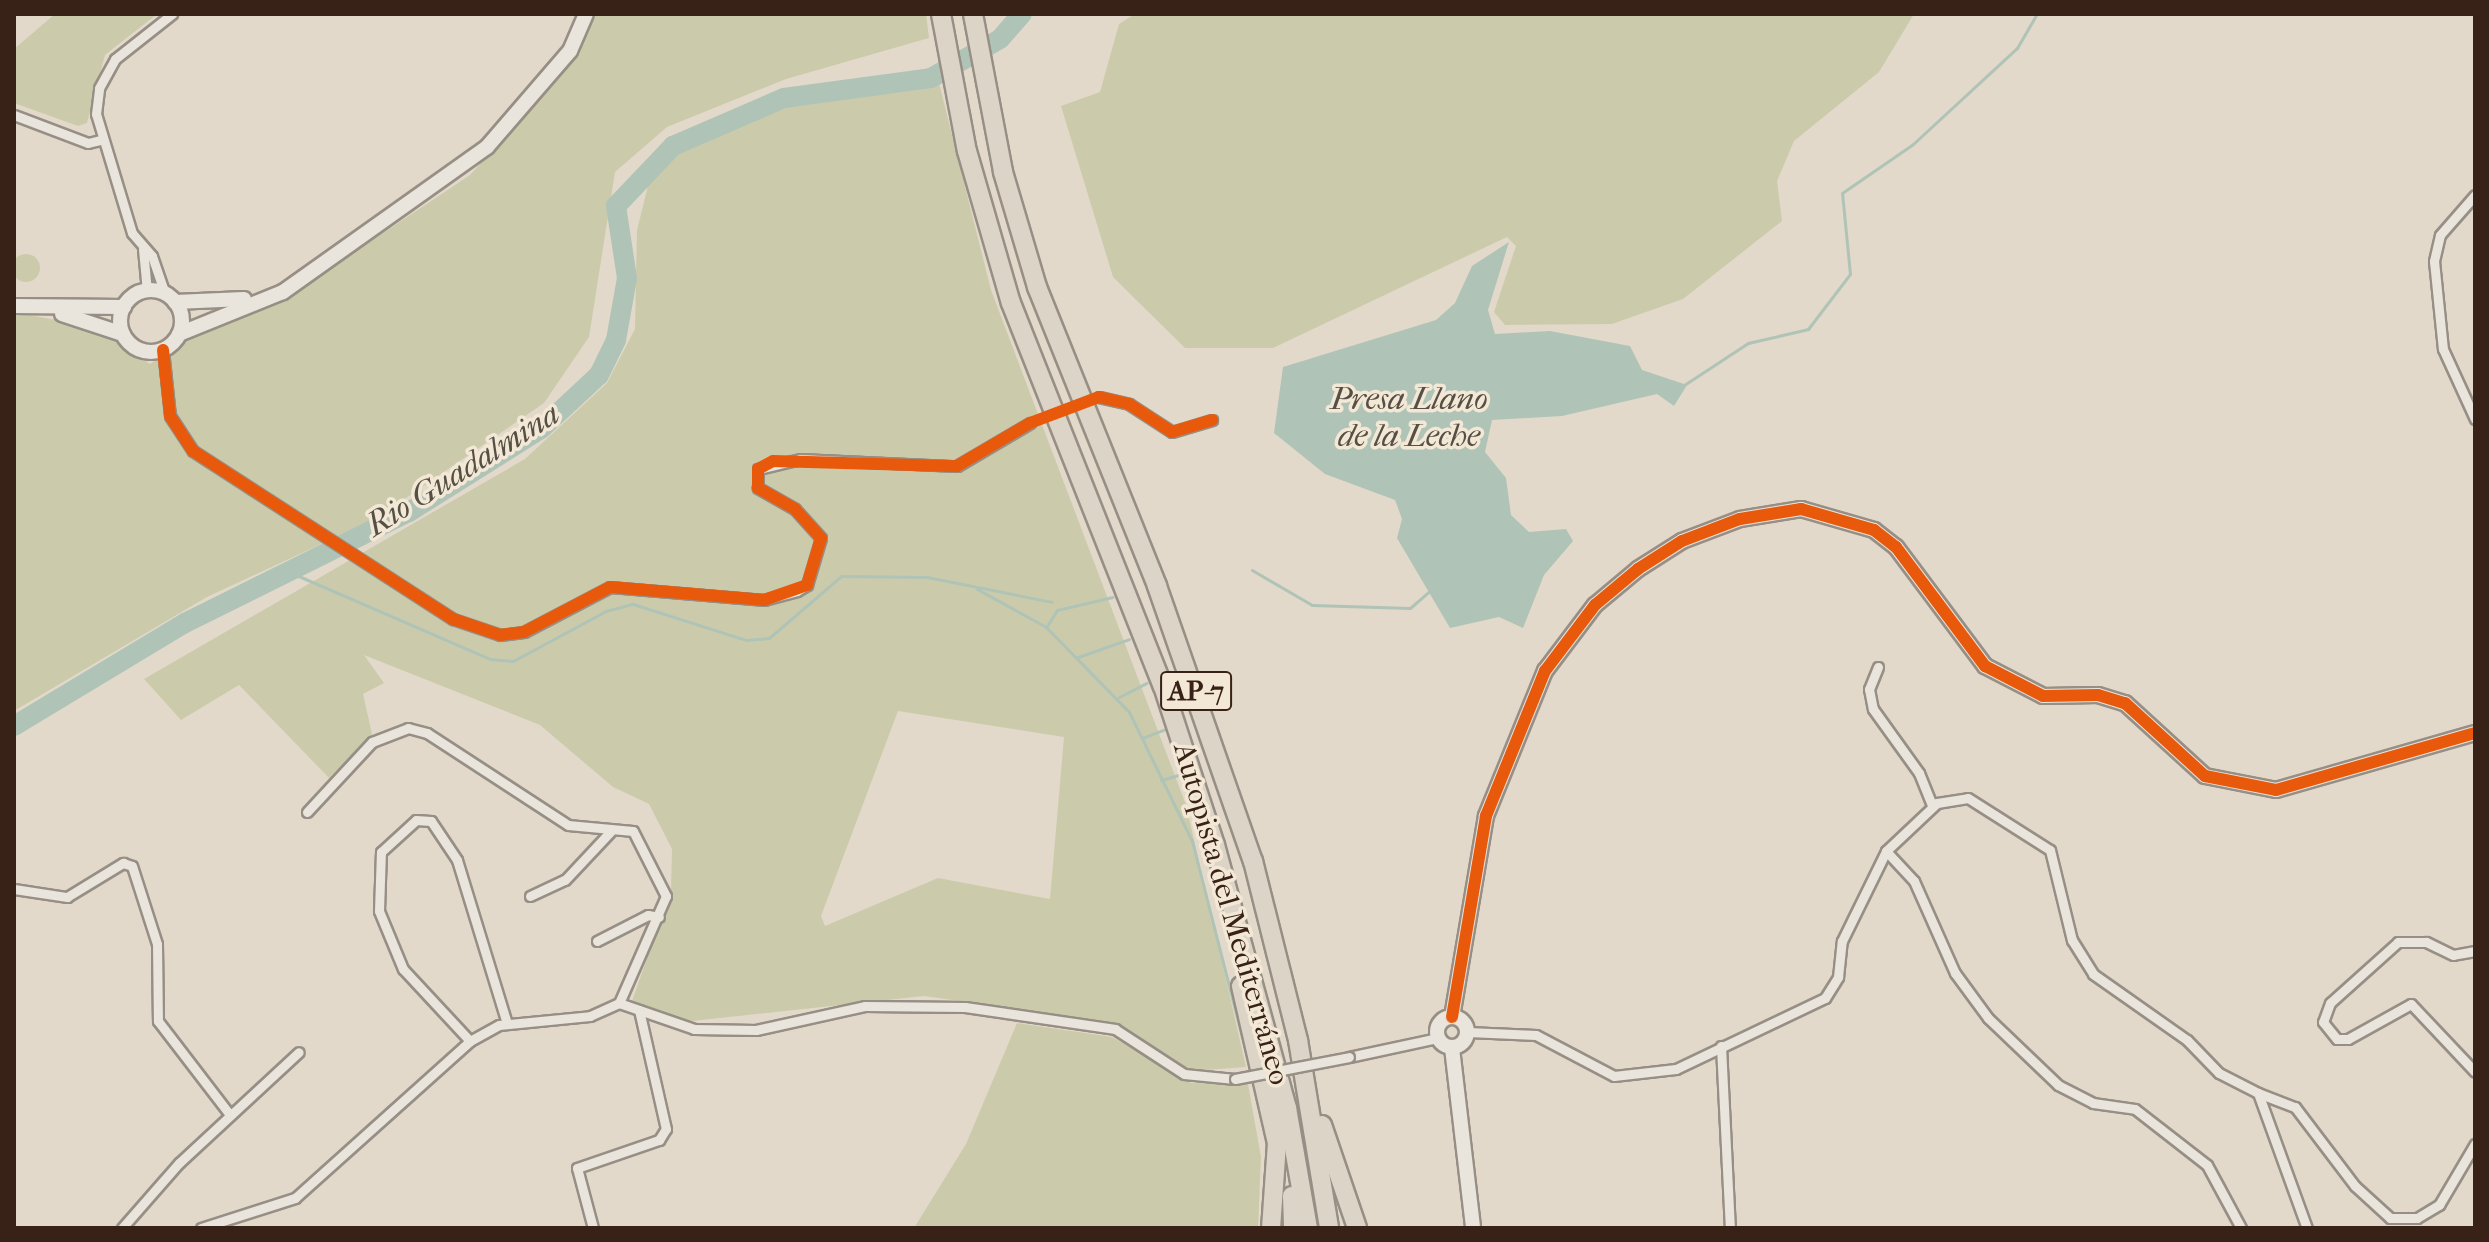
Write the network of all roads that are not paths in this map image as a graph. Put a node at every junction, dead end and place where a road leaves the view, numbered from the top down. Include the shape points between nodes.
1 (172, 14) edge
2 (586, 14) edge
3 (941, 14) edge
4 (973, 14) edge
5 (14, 115) edge
6 (100, 140) junction
7 (2475, 195) edge
8 (143, 249) junction
9 (308, 275) junction
10 (147, 291) junction
11 (170, 298) junction
12 (14, 306) edge
13 (124, 307) junction
14 (38, 308) junction
15 (123, 334) junction
16 (179, 334) junction
17 (163, 350) junction
18 (1099, 397) tunnel mouth
19 (2475, 419) edge
20 (1212, 420) dead end
21 (1030, 423) tunnel mouth
22 (1878, 667) dead end
23 (2475, 733) edge
24 (1932, 806) junction
25 (307, 812) dead end
26 (612, 830) junction
27 (1215, 845) junction
28 (1886, 851) junction
29 (14, 889) edge
30 (530, 896) dead end
31 (659, 917) junction
32 (597, 941) dead end
33 (2475, 951) edge
34 (619, 1003) junction
35 (639, 1010) junction
36 (1452, 1017) junction
37 (507, 1024) junction
38 (1468, 1032) junction
39 (1438, 1038) junction
40 (1269, 1039) junction
41 (1298, 1040) junction
42 (470, 1041) junction
43 (1721, 1046) junction
44 (1452, 1048) junction
45 (299, 1052) dead end
46 (2475, 1072) edge
47 (2258, 1093) junction
48 (230, 1115) junction
49 (2475, 1144) edge
50 (122, 1228) edge
51 (201, 1228) edge
52 (593, 1228) edge
53 (1271, 1228) edge
54 (1293, 1228) edge
55 (1308, 1228) edge
56 (1329, 1228) edge
57 (1357, 1228) edge
58 (1473, 1228) edge
59 (1730, 1228) edge
60 (2241, 1228) edge
61 (2307, 1228) edge

1 - 6 street via 107,71 96,114
2 - 9 street via 570,51 487,147
3 - 27 highway, Autopista del Mediterráneo / AP-7 via 976,189 1016,317 1163,686
4 - 41 highway, Autopista del Mediterráneo / AP-7 via 1003,172 1058,344 1222,764
5 - 6 street via 88,143
6 - 8 street
7 - 19 street via 2440,235 2434,261 2443,349
8 - 10 street
8 - 11 street
9 - 11 street via 241,300
9 - 16 street
10 - 11 street
10 - 13 street
11 - 16 street
12 - 14 street
13 - 14 street
13 - 15 street
14 - 15 street
15 - 17 street via 136,348
16 - 17 street
17 - 21 street via 178,435 453,619 500,635 524,632 610,587 764,600 807,585 821,538 795,509 758,488 758,469 800,459 957,466
18 - 20 street via 1129,404 1172,432
22 - 24 street via 1869,689 1873,709 1919,773
23 - 36 street via 2276,790 2205,776 2125,703 2098,695 2043,696 1985,666 1896,547 1874,530 1801,509 1740,519 1682,541 1638,569 1595,605 1545,671 1486,816
24 - 28 street
24 - 47 street via 1968,798 2050,850 2072,940 2093,974 2187,1040 2219,1073
25 - 26 street via 372,742 408,728 427,733 568,825
26 - 30 street via 565,880
26 - 31 street via 633,831 651,859 666,896
27 - 40 highway, Autopista del Mediterráneo / AP-7
27 - 53 highway via 1274,1125
28 - 43 street via 1842,941 1838,977 1825,998
28 - 60 street via 1914,881 1955,973 1988,1018 2058,1085 2093,1103 2135,1109 2207,1165
29 - 48 street via 67,897 123,863 132,866 157,944 158,1021
31 - 32 street via 648,915
31 - 34 street
33 - 46 street via 2462,956 2426,942 2398,942 2330,1003 2323,1022 2337,1039 2348,1039 2411,1004
34 - 35 street
34 - 37 street via 590,1016
35 - 39 street, bridge via 694,1029 756,1030 865,1006 965,1007 1115,1029 1184,1074 1235,1079
35 - 52 street via 666,1129 659,1140 577,1168
36 - 38 street
36 - 39 street via 1438,1027
37 - 42 street
37 - 42 street via 457,860 431,821 416,820 381,852 379,911 403,969
38 - 43 street via 1536,1035 1627,1078 1658,1076
38 - 44 street
39 - 44 street
40 - 54 highway
40 - 55 highway, Autopista del Mediterráneo / AP-7
41 - 56 highway, Autopista del Mediterráneo / AP-7
41 - 57 highway
42 - 51 street via 295,1198
43 - 59 street
44 - 58 street
45 - 48 street
47 - 49 street via 2295,1107 2374,1208 2390,1218 2417,1218 2439,1205
47 - 61 street
48 - 50 street

